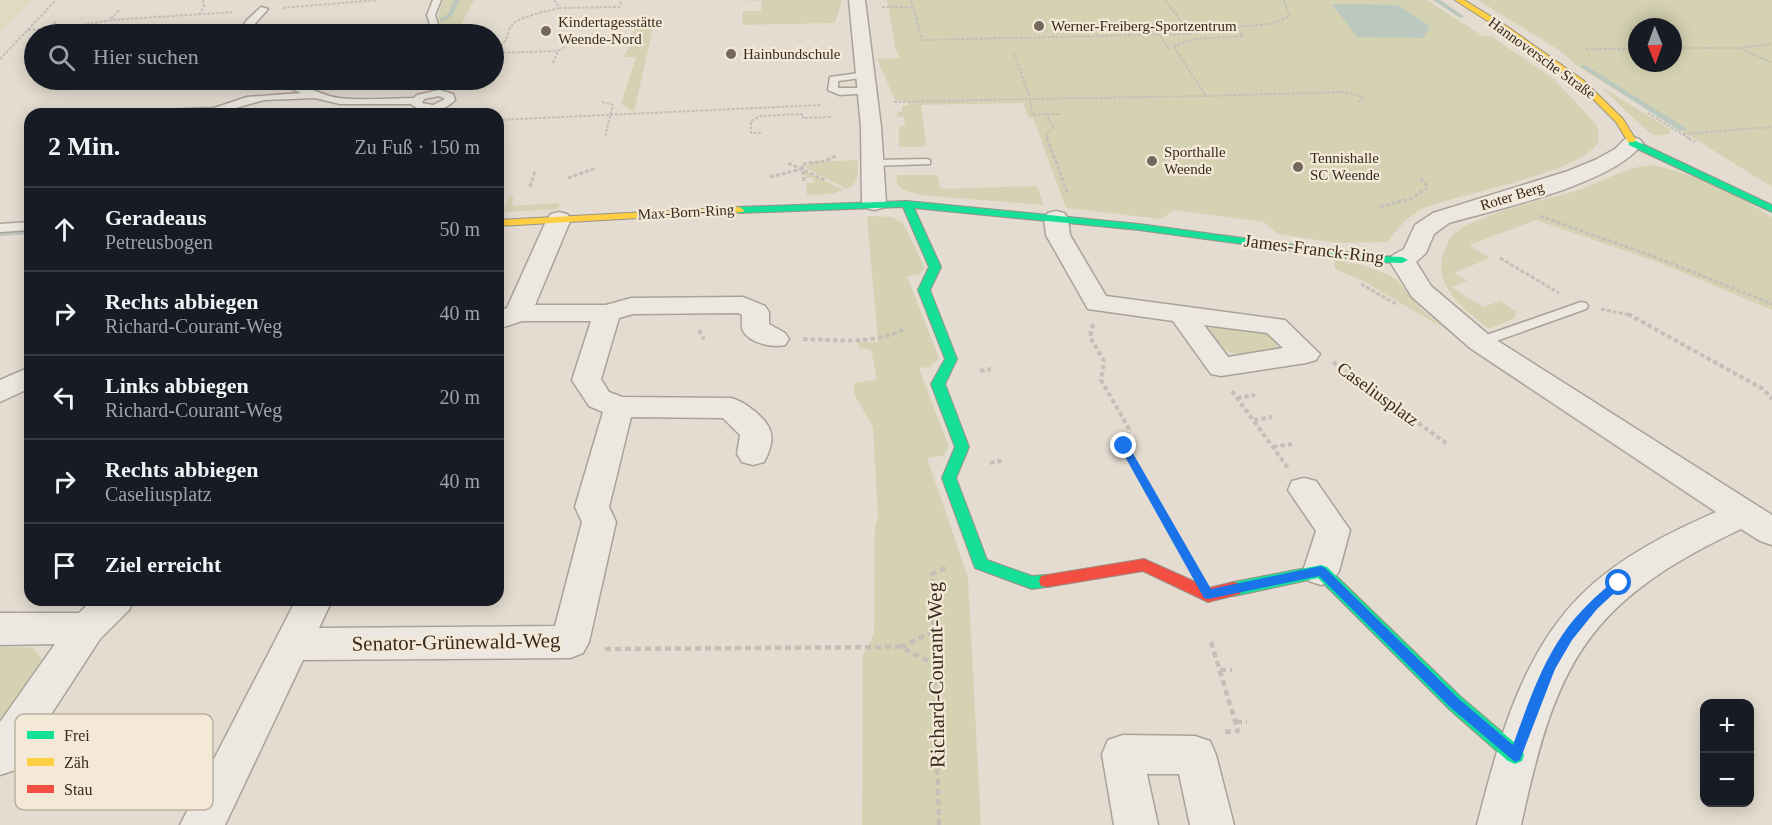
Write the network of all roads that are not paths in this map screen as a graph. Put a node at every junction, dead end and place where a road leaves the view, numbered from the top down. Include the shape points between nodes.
1 (437, 0) edge
2 (856, 0) edge
3 (1459, 0) edge
4 (264, 9) dead end
5 (249, 24) edge
6 (434, 24) edge
7 (302, 90) edge
8 (439, 90) edge
9 (443, 90) edge
10 (315, 95) junction
11 (416, 101) junction
12 (220, 108) edge
13 (423, 108) edge
14 (437, 108) edge
15 (1632, 143) junction
16 (874, 159) junction
17 (926, 162) dead end
18 (874, 203) junction
19 (907, 204) junction
20 (1772, 208) edge
21 (559, 219) junction
22 (1067, 219) junction
23 (504, 223) edge
24 (24, 226) edge
25 (0, 228) edge
26 (1402, 260) junction
27 (1581, 306) road end
28 (607, 313) junction
29 (1182, 315) junction
30 (508, 317) edge
31 (775, 339) road end
32 (1480, 342) junction
33 (24, 379) edge
34 (0, 392) edge
35 (619, 407) junction
36 (753, 454) dead end
37 (1304, 490) road end
38 (1758, 522) edge
39 (1321, 571) junction
40 (110, 606) edge
41 (311, 606) edge
42 (87, 628) junction
43 (0, 629) edge
44 (292, 644) junction
45 (29, 714) edge
46 (15, 734) edge
47 (1515, 755) junction
48 (0, 756) edge
49 (213, 803) edge
50 (209, 810) edge
51 (202, 825) edge
52 (1136, 825) edge
53 (1212, 825) edge
54 (1499, 825) edge

1 - 6 lane via 431,15
2 - 16 street via 871,93
3 - 15 street, Hannoversche Straße via 1583,85 1621,122
4 - 5 lane
7 - 10 lane
8 - 11 lane
9 - 14 lane via 450,100
10 - 11 lane via 340,101
10 - 12 lane via 247,100
11 - 13 lane
15 - 20 street
15 - 26 street, Roter Berg via 1627,152 1591,171 1441,218 1424,230 1414,253
16 - 17 lane
16 - 18 street
18 - 19 street, James-Franck-Ring
18 - 21 street, Max-Born-Ring
19 - 22 street, James-Franck-Ring
19 - 39 street via 935,267 924,290 951,359 938,384 962,447 949,478 981,564 1032,583 1144,565 1208,595
21 - 23 street, Max-Born-Ring
21 - 30 street
22 - 26 street, James-Franck-Ring
22 - 29 street via 1058,235 1097,303
24 - 25 lane
26 - 32 street, James-Franck-Ring via 1421,291
27 - 32 lane
28 - 30 street
28 - 31 street via 631,306 744,305 756,312 755,328
28 - 35 street via 586,380 599,399
29 - 29 street via 1236,387 1306,354 1275,326
32 - 38 street, James-Franck-Ring
33 - 34 street
35 - 36 street via 731,408 756,432
35 - 44 street, Senator-Grünewald-Weg via 592,507 599,522 570,642
37 - 39 street via 1333,530
38 - 47 street via 1702,532 1629,577 1593,606 1568,636 1550,667
39 - 47 street via 1455,703
40 - 42 street
41 - 44 street
42 - 43 street
42 - 45 street
44 - 49 street
46 - 48 street
47 - 54 street
50 - 51 street
52 - 53 street via 1123,754 1195,755

